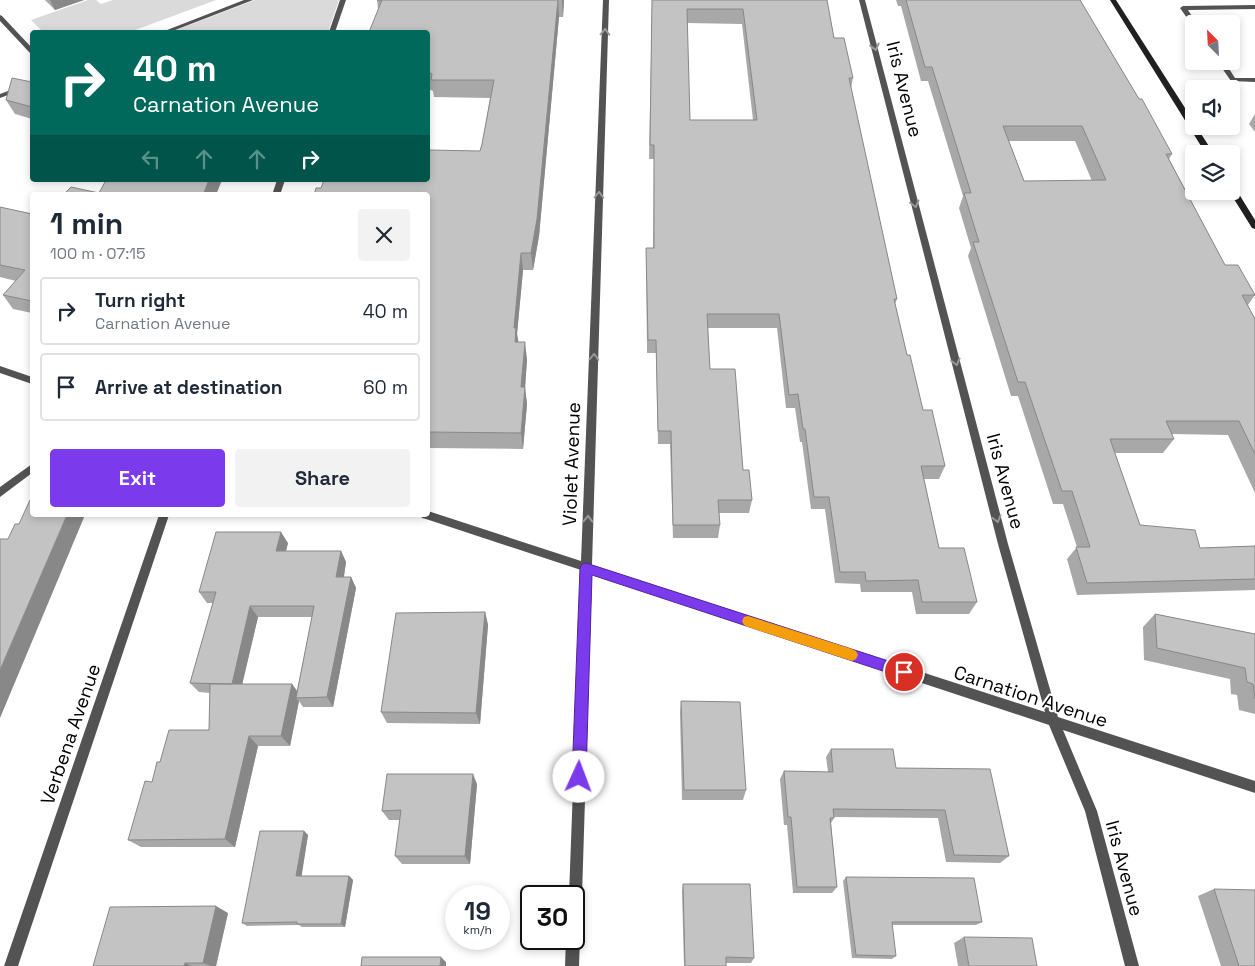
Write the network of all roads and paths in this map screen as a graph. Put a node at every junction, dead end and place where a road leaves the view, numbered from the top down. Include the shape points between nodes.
1 (250, 0) edge
2 (343, 0) edge
3 (606, 0) edge
4 (862, 0) edge
5 (1113, 0) edge
6 (1255, 7) edge
7 (1188, 15) edge
8 (0, 17) edge
9 (170, 30) edge
10 (333, 30) edge
11 (30, 50) edge
12 (1226, 70) edge
13 (1255, 80) edge
14 (30, 85) edge
15 (0, 96) edge
16 (1204, 145) edge
17 (1239, 200) edge
18 (1255, 226) edge
19 (0, 369) edge
20 (30, 380) edge
21 (30, 470) edge
22 (0, 493) edge
23 (430, 516) edge
24 (163, 517) edge
25 (586, 568) junction
26 (1053, 721) junction
27 (1255, 787) edge
28 (575, 885) edge
29 (573, 950) edge
30 (11, 966) edge
31 (572, 966) edge
32 (1132, 966) edge

1 - 9 street
2 - 10 street
25 -> 3 street, Violet Avenue
4 -> 26 street, Iris Avenue via 1001,535
5 - 16 main road
6 - 7 street via 1183,8
8 - 11 street
12 - 13 street via 1233,80
14 - 15 street
17 - 18 main road
19 - 20 street
21 - 22 street
23 - 25 street, Carnation Avenue
24 - 30 street, Verbena Avenue
25 - 26 street, Carnation Avenue
25 - 28 street, Violet Avenue
26 - 27 street, Carnation Avenue
26 - 32 street, Iris Avenue via 1091,811
29 - 31 street

